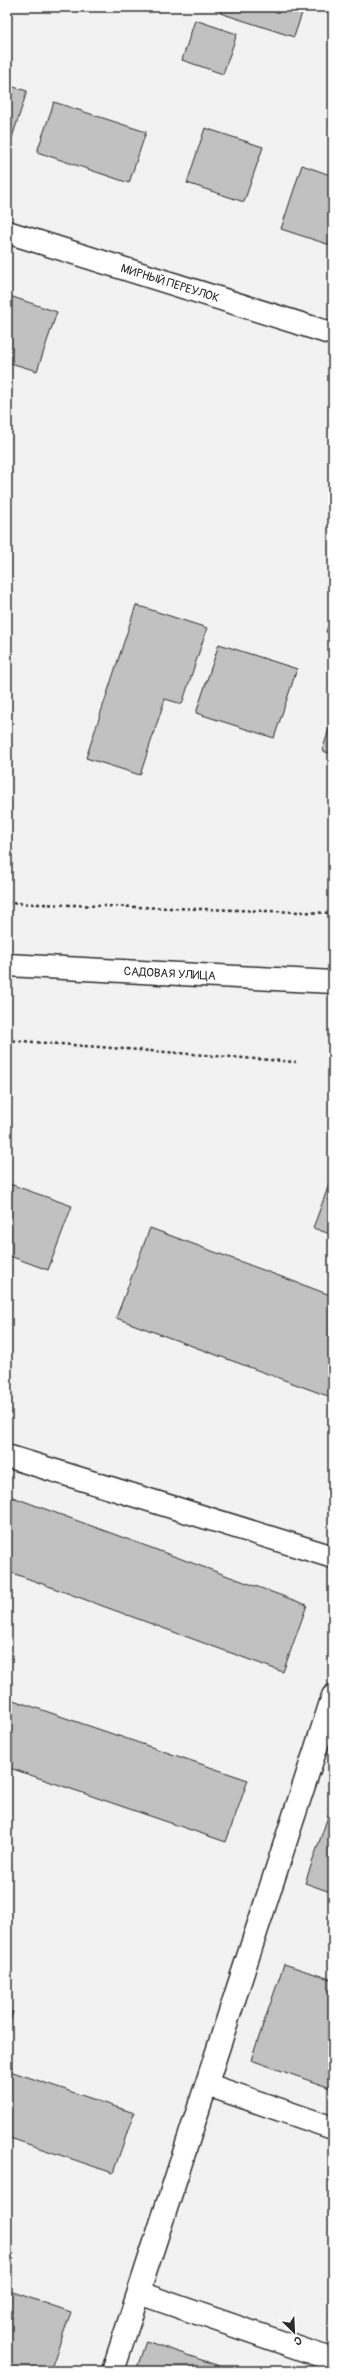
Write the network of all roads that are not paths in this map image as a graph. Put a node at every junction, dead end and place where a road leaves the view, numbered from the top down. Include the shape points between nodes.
1 (7, 232) edge
2 (333, 334) edge
3 (7, 965) edge
4 (333, 982) edge
5 (7, 1456) edge
6 (333, 1557) edge
7 (333, 1696) edge
8 (208, 2085) junction
9 (333, 2128) edge
10 (139, 2293) junction
11 (333, 2360) edge
12 (113, 2371) edge

1 - 2 street, МИРНЫЙ ПЕРЕУЛОК
3 - 4 street, САДОВАЯ УЛИЦА
5 - 6 street
7 - 8 street
8 - 9 street
8 - 10 street
10 - 11 street
10 - 12 street

